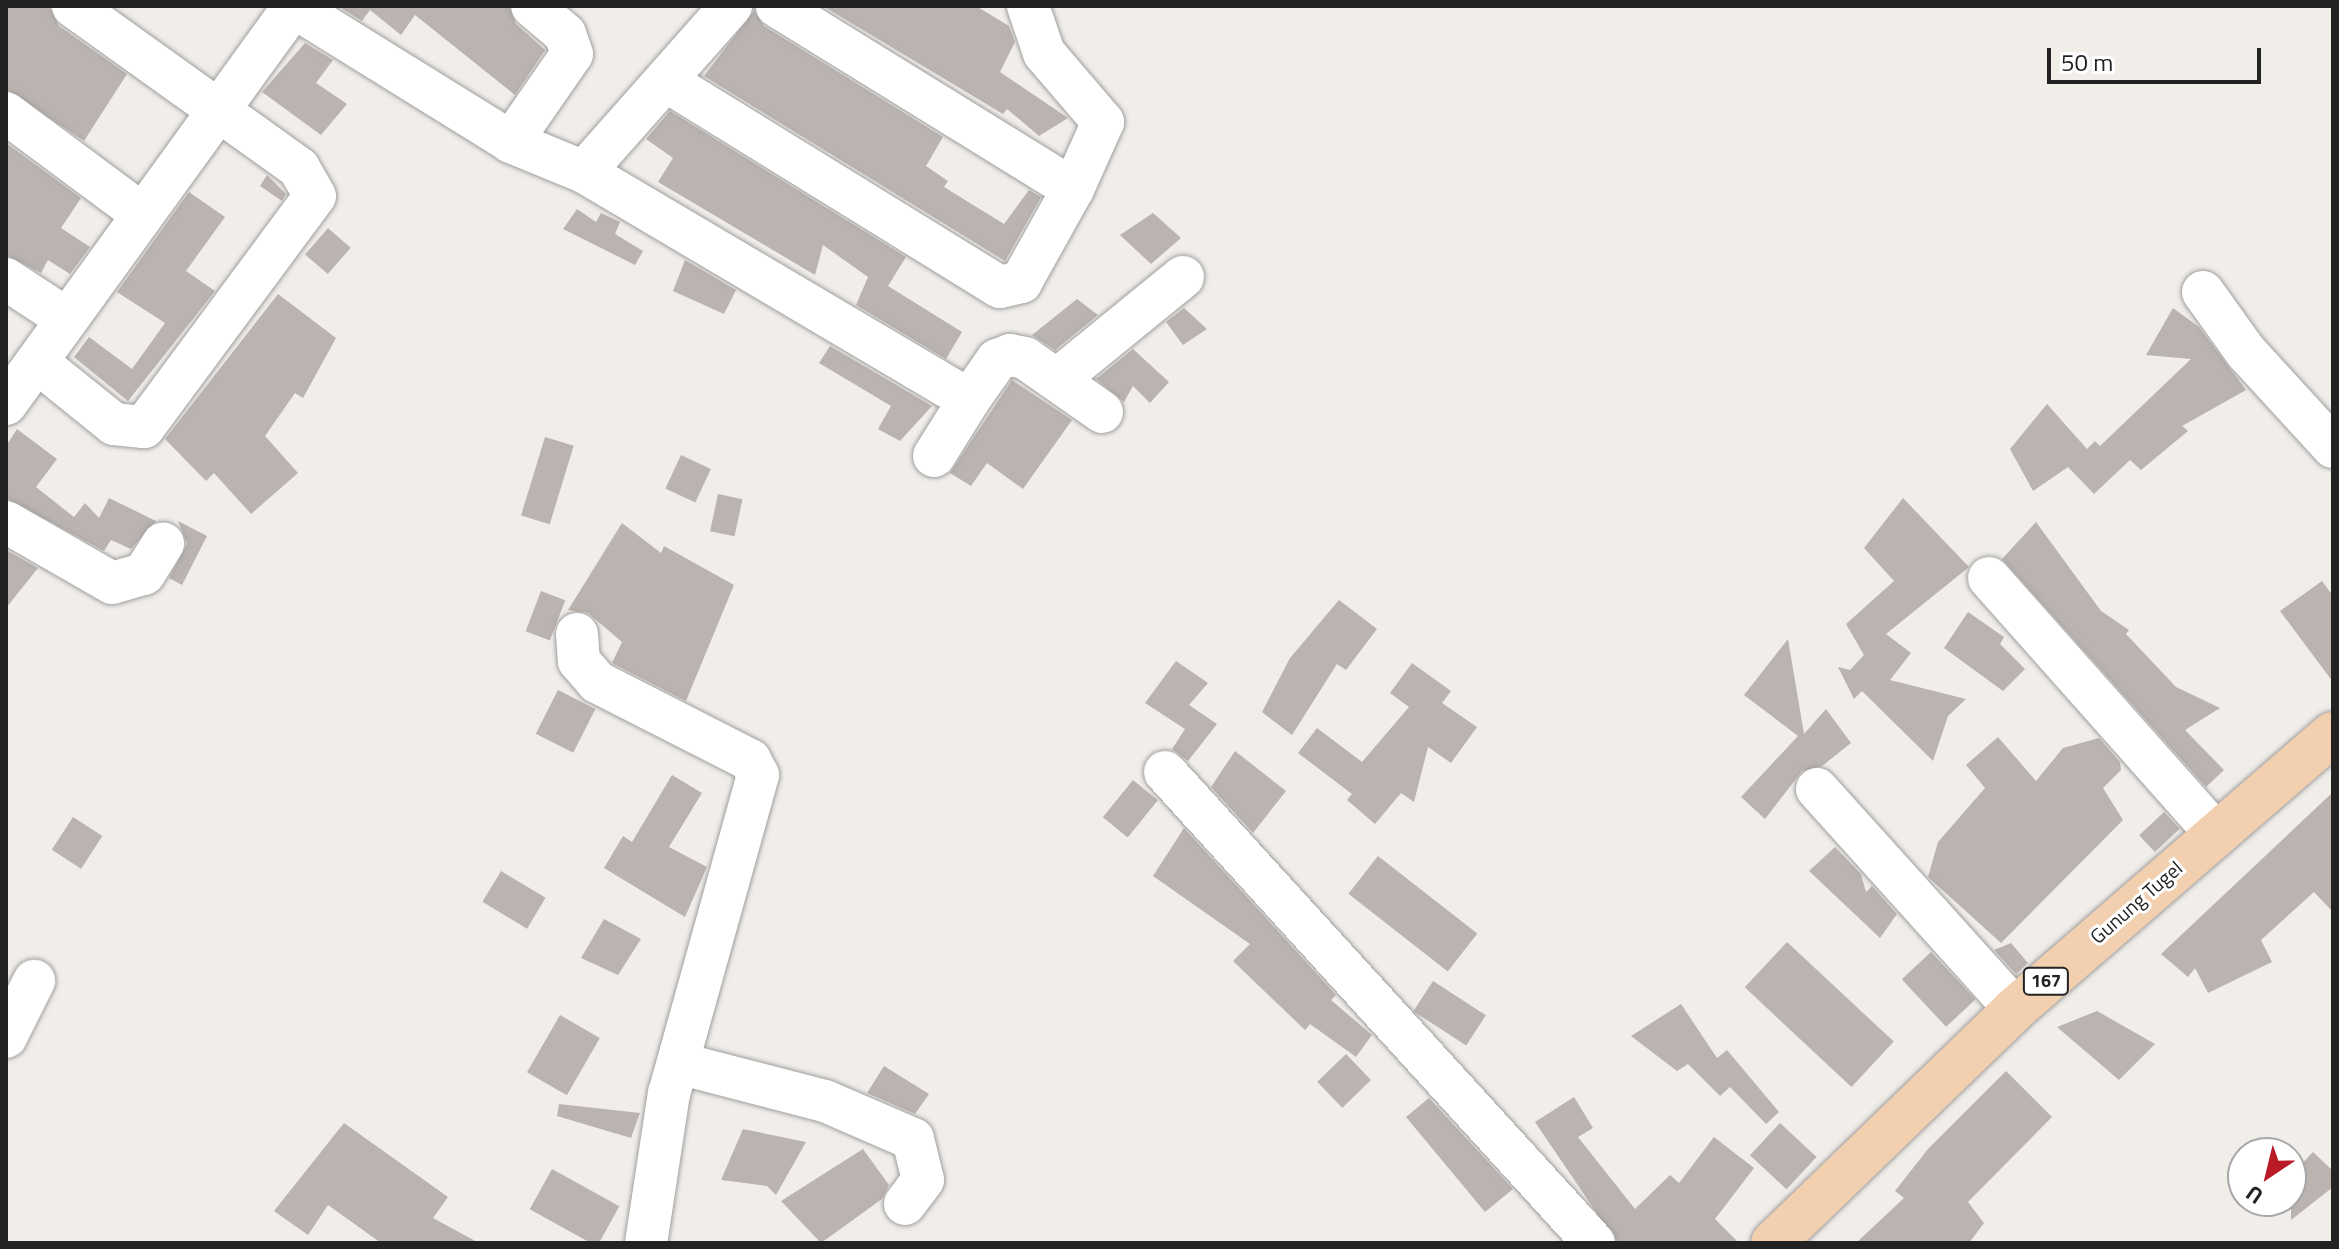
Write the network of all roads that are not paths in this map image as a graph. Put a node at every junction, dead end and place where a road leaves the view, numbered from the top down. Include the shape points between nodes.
1 (73, 6) edge
2 (293, 6) edge
3 (532, 6) edge
4 (731, 6) edge
5 (777, 6) edge
6 (1025, 8) edge
7 (666, 81) junction
8 (216, 108) junction
9 (6, 113) edge
10 (511, 142) junction
11 (584, 172) junction
12 (1073, 189) junction
13 (142, 214) junction
14 (1183, 277) dead end
15 (6, 279) edge
16 (2203, 292) dead end
17 (67, 319) junction
18 (37, 362) junction
19 (1059, 378) junction
20 (969, 400) junction
21 (6, 404) edge
22 (1102, 412) dead end
23 (2333, 447) edge
24 (934, 456) dead end
25 (6, 522) edge
26 (163, 543) dead end
27 (1989, 578) dead end
28 (577, 634) dead end
29 (2333, 734) edge
30 (1165, 772) dead end
31 (1817, 789) dead end
32 (2216, 834) junction
33 (34, 981) dead end
34 (2015, 1009) junction
35 (6, 1037) edge
36 (678, 1063) junction
37 (905, 1204) dead end
38 (646, 1243) edge
39 (1594, 1243) edge
40 (1773, 1243) edge

1 - 8 street
2 - 8 street
2 - 10 street
3 - 10 street via 565,34 572,54
4 - 7 street
5 - 12 street
6 - 12 street via 1044,53 1103,122
7 - 11 street
7 - 12 street via 1000,287 1021,282
8 - 13 street
8 - 18 street via 310,178 311,205 144,427 114,424
9 - 13 street
10 - 11 street
11 - 20 street
13 - 17 street
14 - 19 street
15 - 17 street
16 - 23 street
17 - 18 street
18 - 21 street
19 - 20 street via 1010,355 997,360
19 - 22 street
20 - 24 street
25 - 26 street via 112,583 144,574
27 - 32 street
28 - 36 street via 579,661 597,682 750,760 758,775
29 - 32 main road, Gunung Tugel / 167
30 - 39 street
31 - 34 street
32 - 34 main road, Gunung Tugel / 167
33 - 35 street
34 - 40 main road, Gunung Tugel / 167
36 - 37 street via 825,1101 913,1139 923,1180
36 - 38 street

